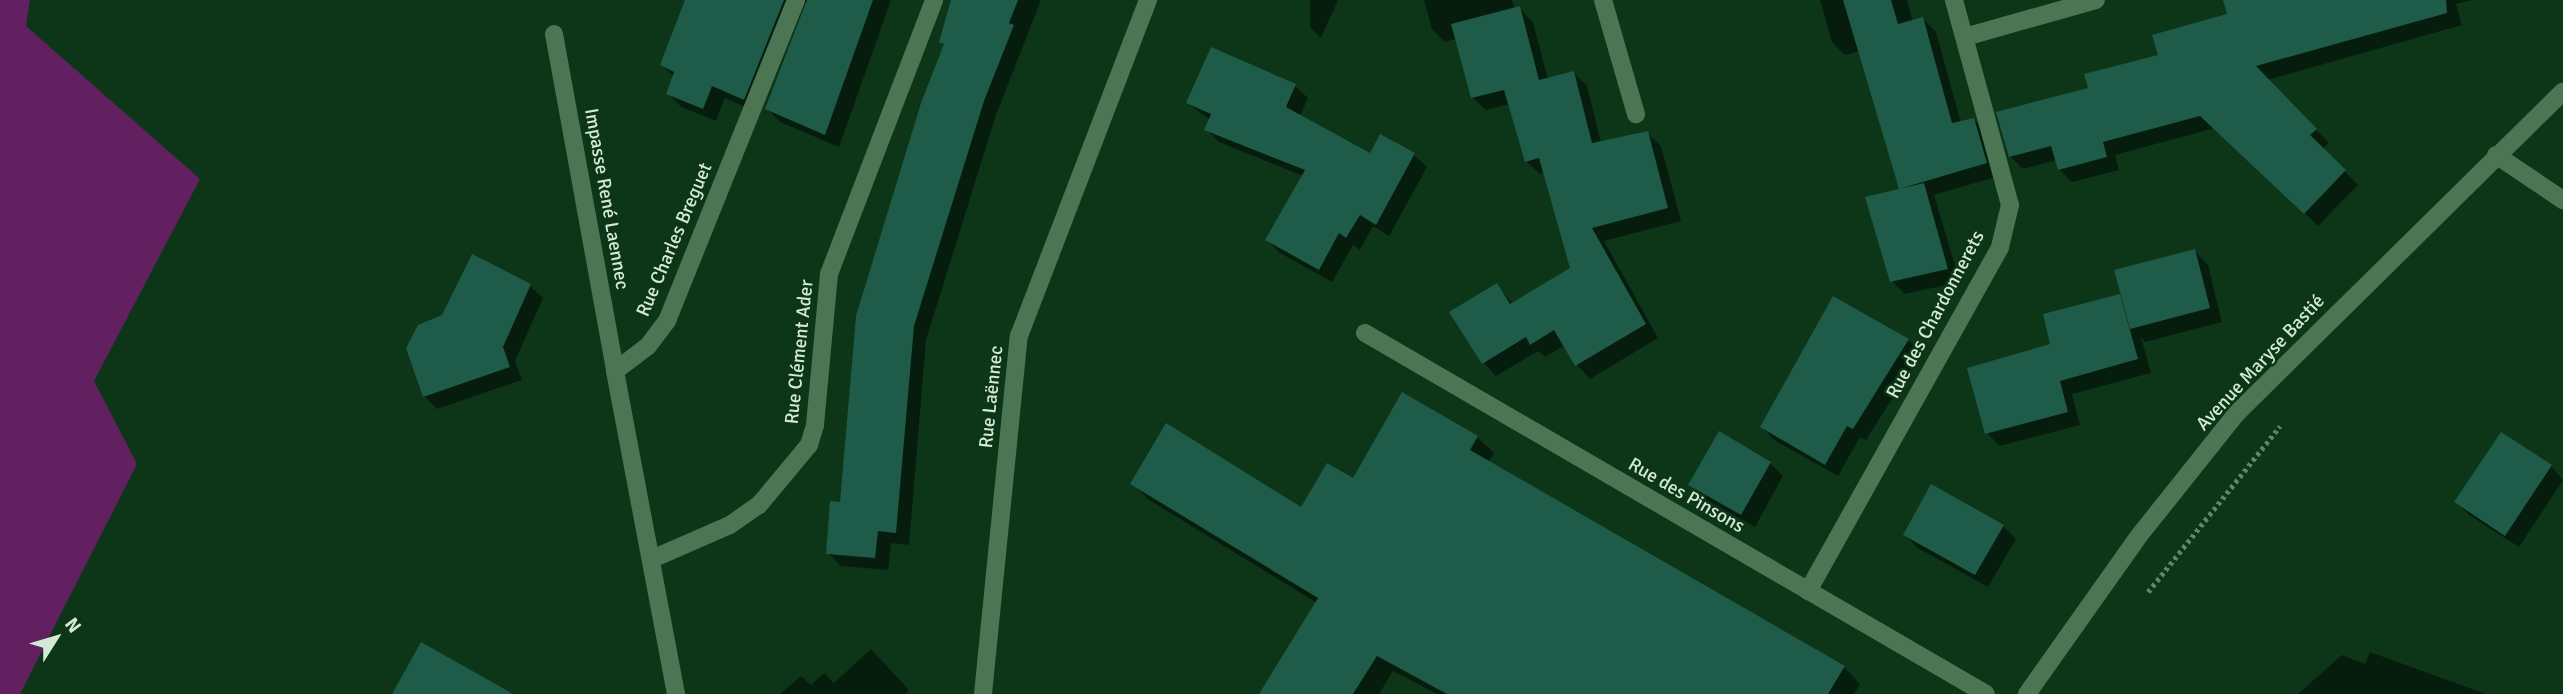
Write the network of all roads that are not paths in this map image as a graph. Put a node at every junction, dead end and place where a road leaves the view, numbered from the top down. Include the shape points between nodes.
1 (796, 0) edge
2 (934, 0) edge
3 (1147, 0) edge
4 (1604, 0) edge
5 (1954, 0) edge
6 (2096, 0) edge
7 (554, 34) dead end
8 (1965, 37) junction
9 (2563, 92) edge
10 (1636, 114) dead end
11 (2496, 156) junction
12 (2563, 200) edge
13 (1365, 332) dead end
14 (615, 371) junction
15 (652, 559) junction
16 (1808, 592) junction
17 (676, 694) edge
18 (983, 694) edge
19 (1986, 694) edge
20 (2027, 694) edge

1 - 14 street, Rue Charles Breguet via 667,321 649,346
2 - 15 street, Rue Clément Ader via 829,274 815,425 809,445 759,505 730,525
3 - 18 street, Rue Laënnec via 1019,336
4 - 10 street
5 - 8 street, Rue des Chardonnerets
6 - 8 street
7 - 14 street, Impasse René Laennec
8 - 16 street, Rue des Chardonnerets via 2010,205 2000,247
9 - 11 street, Avenue Maryse Bastié
11 - 12 street
11 - 20 street, Avenue Maryse Bastié via 2238,413 2138,537
13 - 16 street, Rue des Pinsons
14 - 15 street
15 - 17 street
16 - 19 street, Rue des Pinsons

